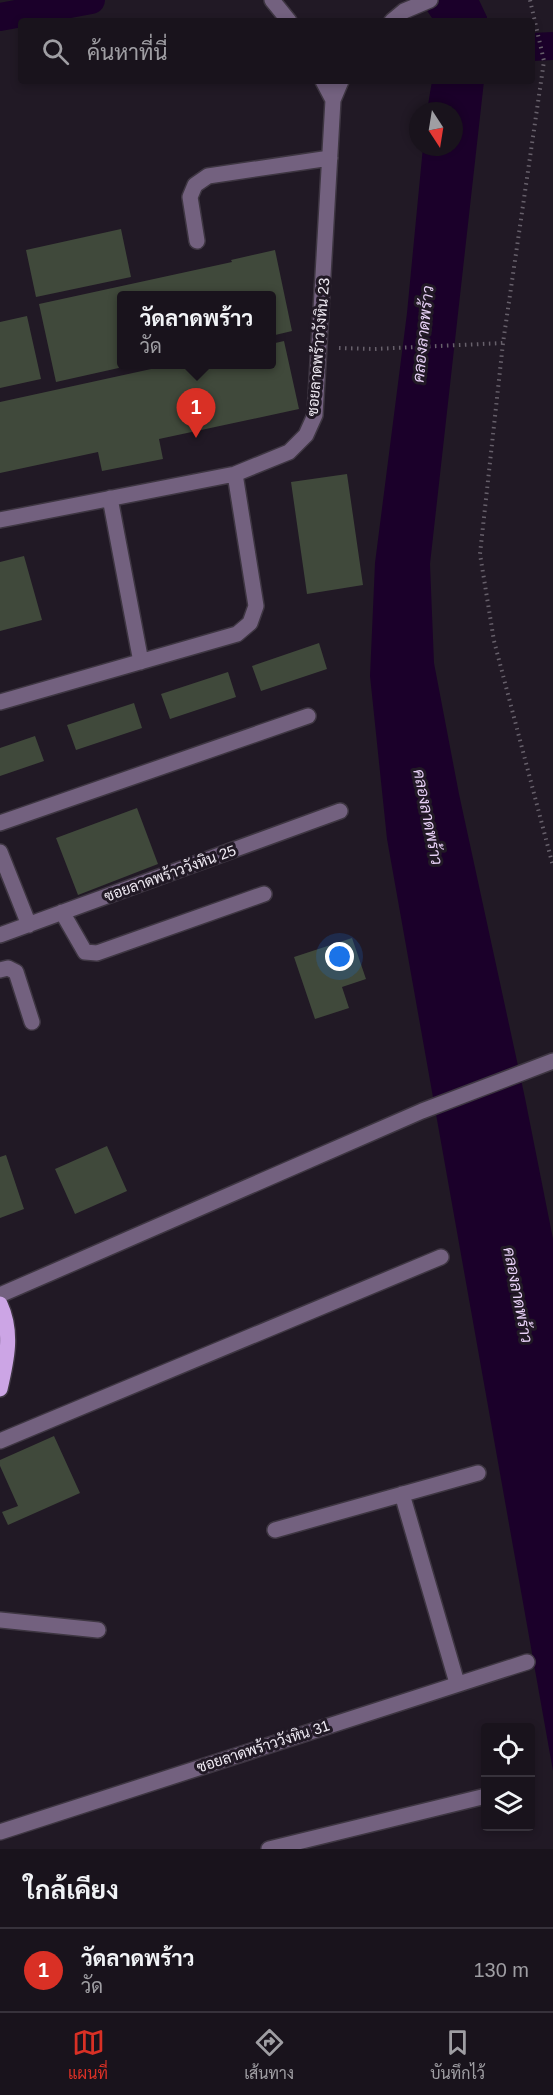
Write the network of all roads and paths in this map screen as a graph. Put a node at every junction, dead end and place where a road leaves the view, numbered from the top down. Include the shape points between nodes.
1 (272, 0) edge
2 (430, 0) edge
3 (530, 0) edge
4 (287, 18) edge
5 (396, 18) edge
6 (534, 18) edge
7 (535, 21) edge
8 (325, 84) edge
9 (340, 84) edge
10 (333, 100) junction
11 (330, 158) junction
12 (197, 241) dead end
13 (503, 344) junction
14 (320, 347) junction
15 (235, 474) junction
16 (110, 498) junction
17 (0, 520) edge
18 (141, 662) junction
19 (0, 702) edge
20 (308, 716) dead end
21 (340, 811) dead end
22 (0, 823) edge
23 (0, 852) edge
24 (553, 866) edge
25 (264, 894) dead end
26 (62, 912) junction
27 (29, 924) junction
28 (0, 935) edge
29 (0, 970) edge
30 (32, 1022) dead end
31 (553, 1061) edge
32 (441, 1257) dead end
33 (0, 1294) edge
34 (0, 1304) edge
35 (0, 1389) edge
36 (0, 1441) edge
37 (478, 1473) dead end
38 (402, 1494) junction
39 (274, 1530) dead end
40 (0, 1620) edge
41 (98, 1630) dead end
42 (526, 1662) dead end
43 (457, 1683) junction
44 (481, 1797) edge
45 (0, 1832) edge
46 (330, 1842) edge
47 (269, 1849) edge

1 - 4 street
2 - 5 street
3 - 6 path
7 - 13 path via 544,61
8 - 10 street
9 - 10 street, ซอยลาดพร้าววังหิน 23
10 - 11 street, ซอยลาดพร้าววังหิน 23
11 - 12 street via 208,176 195,185 190,197
11 - 14 street, ซอยลาดพร้าววังหิน 23
13 - 14 path
13 - 24 path via 480,554 495,641
14 - 15 street, ซอยลาดพร้าววังหิน 23 via 315,415 306,435 289,453
15 - 16 street, ซอยลาดพร้าววังหิน 23
15 - 18 street via 256,606 250,623 237,634
16 - 17 street, ซอยลาดพร้าววังหิน 23
16 - 18 street
18 - 19 street
20 - 22 street
21 - 26 street, ซอยลาดพร้าววังหิน 25
23 - 27 street
25 - 26 street via 97,953 85,952
26 - 27 street, ซอยลาดพร้าววังหิน 25
27 - 28 street, ซอยลาดพร้าววังหิน 25
29 - 30 street via 16,972
31 - 33 street via 422,1111
32 - 36 street
34 - 35 main road via 7,1318 9,1347
37 - 38 street
38 - 39 street
38 - 43 street
40 - 41 street
42 - 43 street, ซอยลาดพร้าววังหิน 31
43 - 45 street, ซอยลาดพร้าววังหิน 31
44 - 46 street
46 - 47 street

